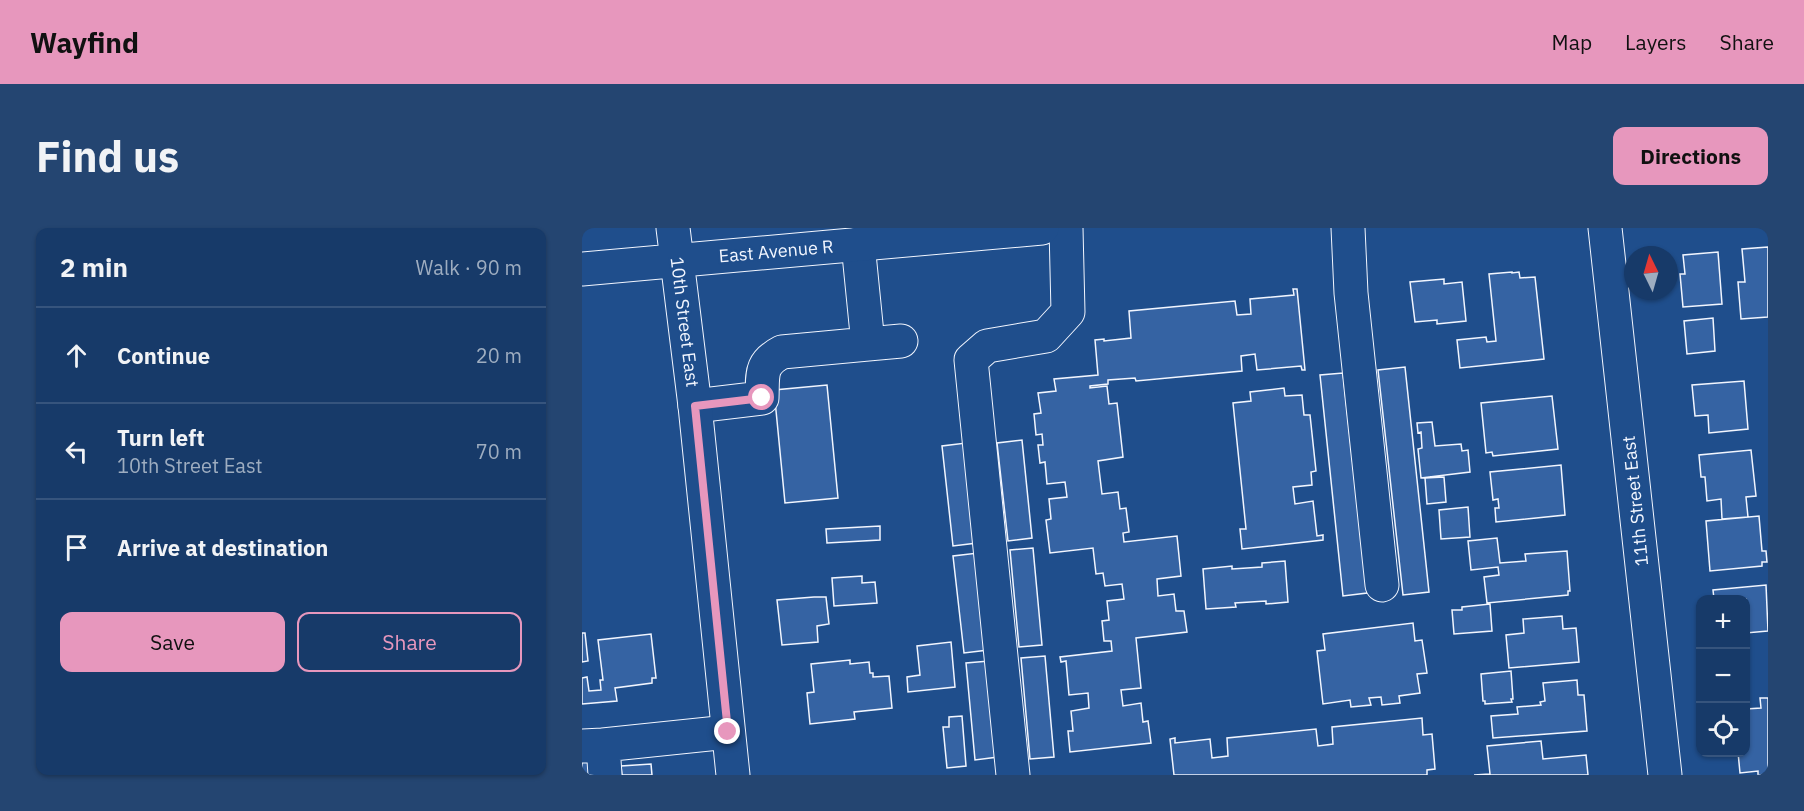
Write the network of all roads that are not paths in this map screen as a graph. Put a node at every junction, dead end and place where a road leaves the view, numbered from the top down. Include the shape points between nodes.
1 (673, 228) edge
2 (1042, 228) edge
3 (1066, 228) edge
4 (1348, 228) edge
5 (1605, 228) edge
6 (858, 244) junction
7 (677, 260) junction
8 (582, 269) edge
9 (901, 341) dead end
10 (868, 344) junction
11 (695, 406) junction
12 (1382, 585) dead end
13 (728, 732) junction
14 (597, 755) edge
15 (733, 775) edge
16 (1013, 775) edge
17 (1665, 775) edge

1 - 7 main road, 10th Street East
2 - 6 main road, East Avenue R
3 - 16 main road via 1068,312 1046,336 987,346 971,360
4 - 12 main road via 1351,294
5 - 17 main road, 11th Street East
6 - 7 main road, East Avenue R
6 - 10 main road
7 - 8 main road, East Avenue R
7 - 11 main road, 10th Street East
9 - 10 main road
10 - 11 main road via 782,352 770,359 763,370 762,398
11 - 13 main road, 10th Street East
13 - 14 main road
13 - 15 main road, 10th Street East

